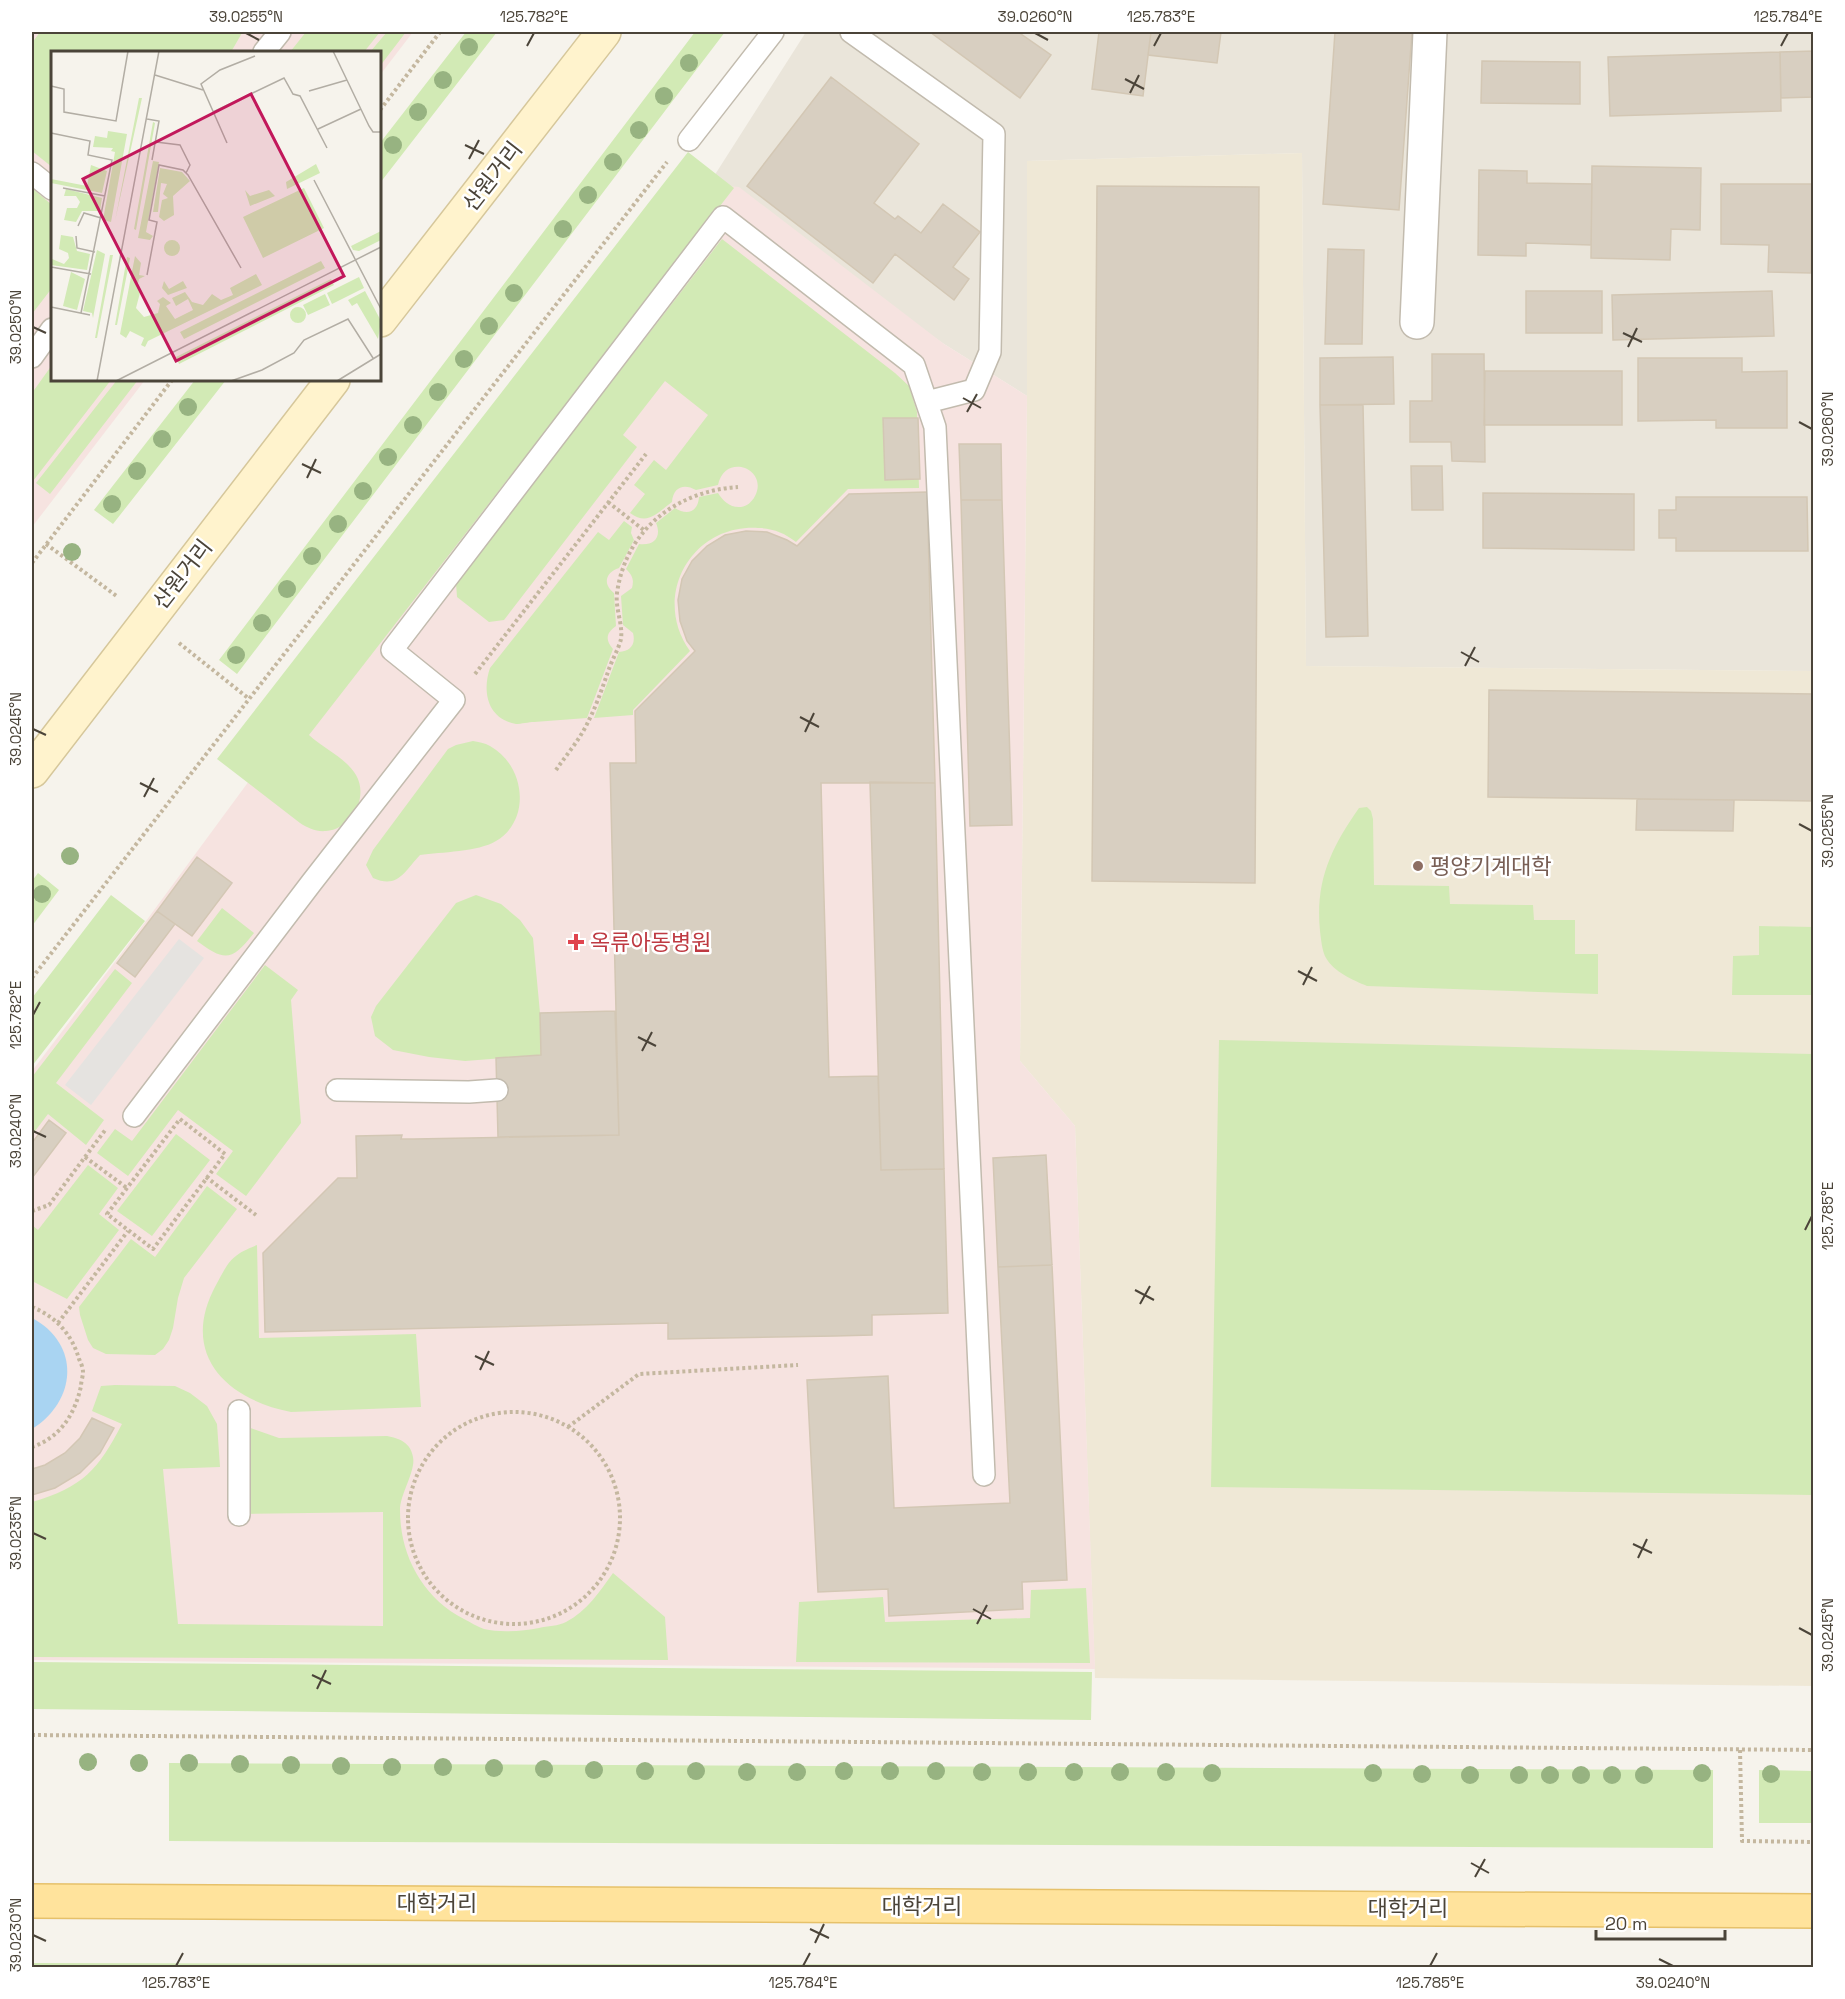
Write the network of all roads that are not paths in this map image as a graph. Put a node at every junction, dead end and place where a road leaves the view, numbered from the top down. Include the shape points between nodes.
1 (280, 32) edge
2 (604, 32) edge
3 (772, 32) edge
4 (851, 32) edge
5 (1430, 32) edge
6 (265, 51) edge
7 (689, 140) road end
8 (32, 173) edge
9 (51, 188) edge
10 (381, 319) edge
11 (1417, 322) dead end
12 (51, 330) edge
13 (32, 357) edge
14 (332, 381) edge
15 (927, 402) junction
16 (32, 771) edge
17 (337, 1090) dead end
18 (497, 1090) dead end
19 (134, 1116) road end
20 (239, 1411) dead end
21 (984, 1475) dead end
22 (239, 1515) dead end
23 (32, 1901) edge
24 (1814, 1911) edge

1 - 6 lane
2 - 10 main road, 산원거리
3 - 7 lane
4 - 15 lane via 994,134 990,352 974,390
5 - 11 street
8 - 9 lane
12 - 13 lane
14 - 16 main road, 산원거리
15 - 19 lane via 914,365 723,217 392,650 454,700
15 - 21 lane via 935,427
17 - 18 lane
20 - 22 lane
23 - 24 main road, 대학거리

